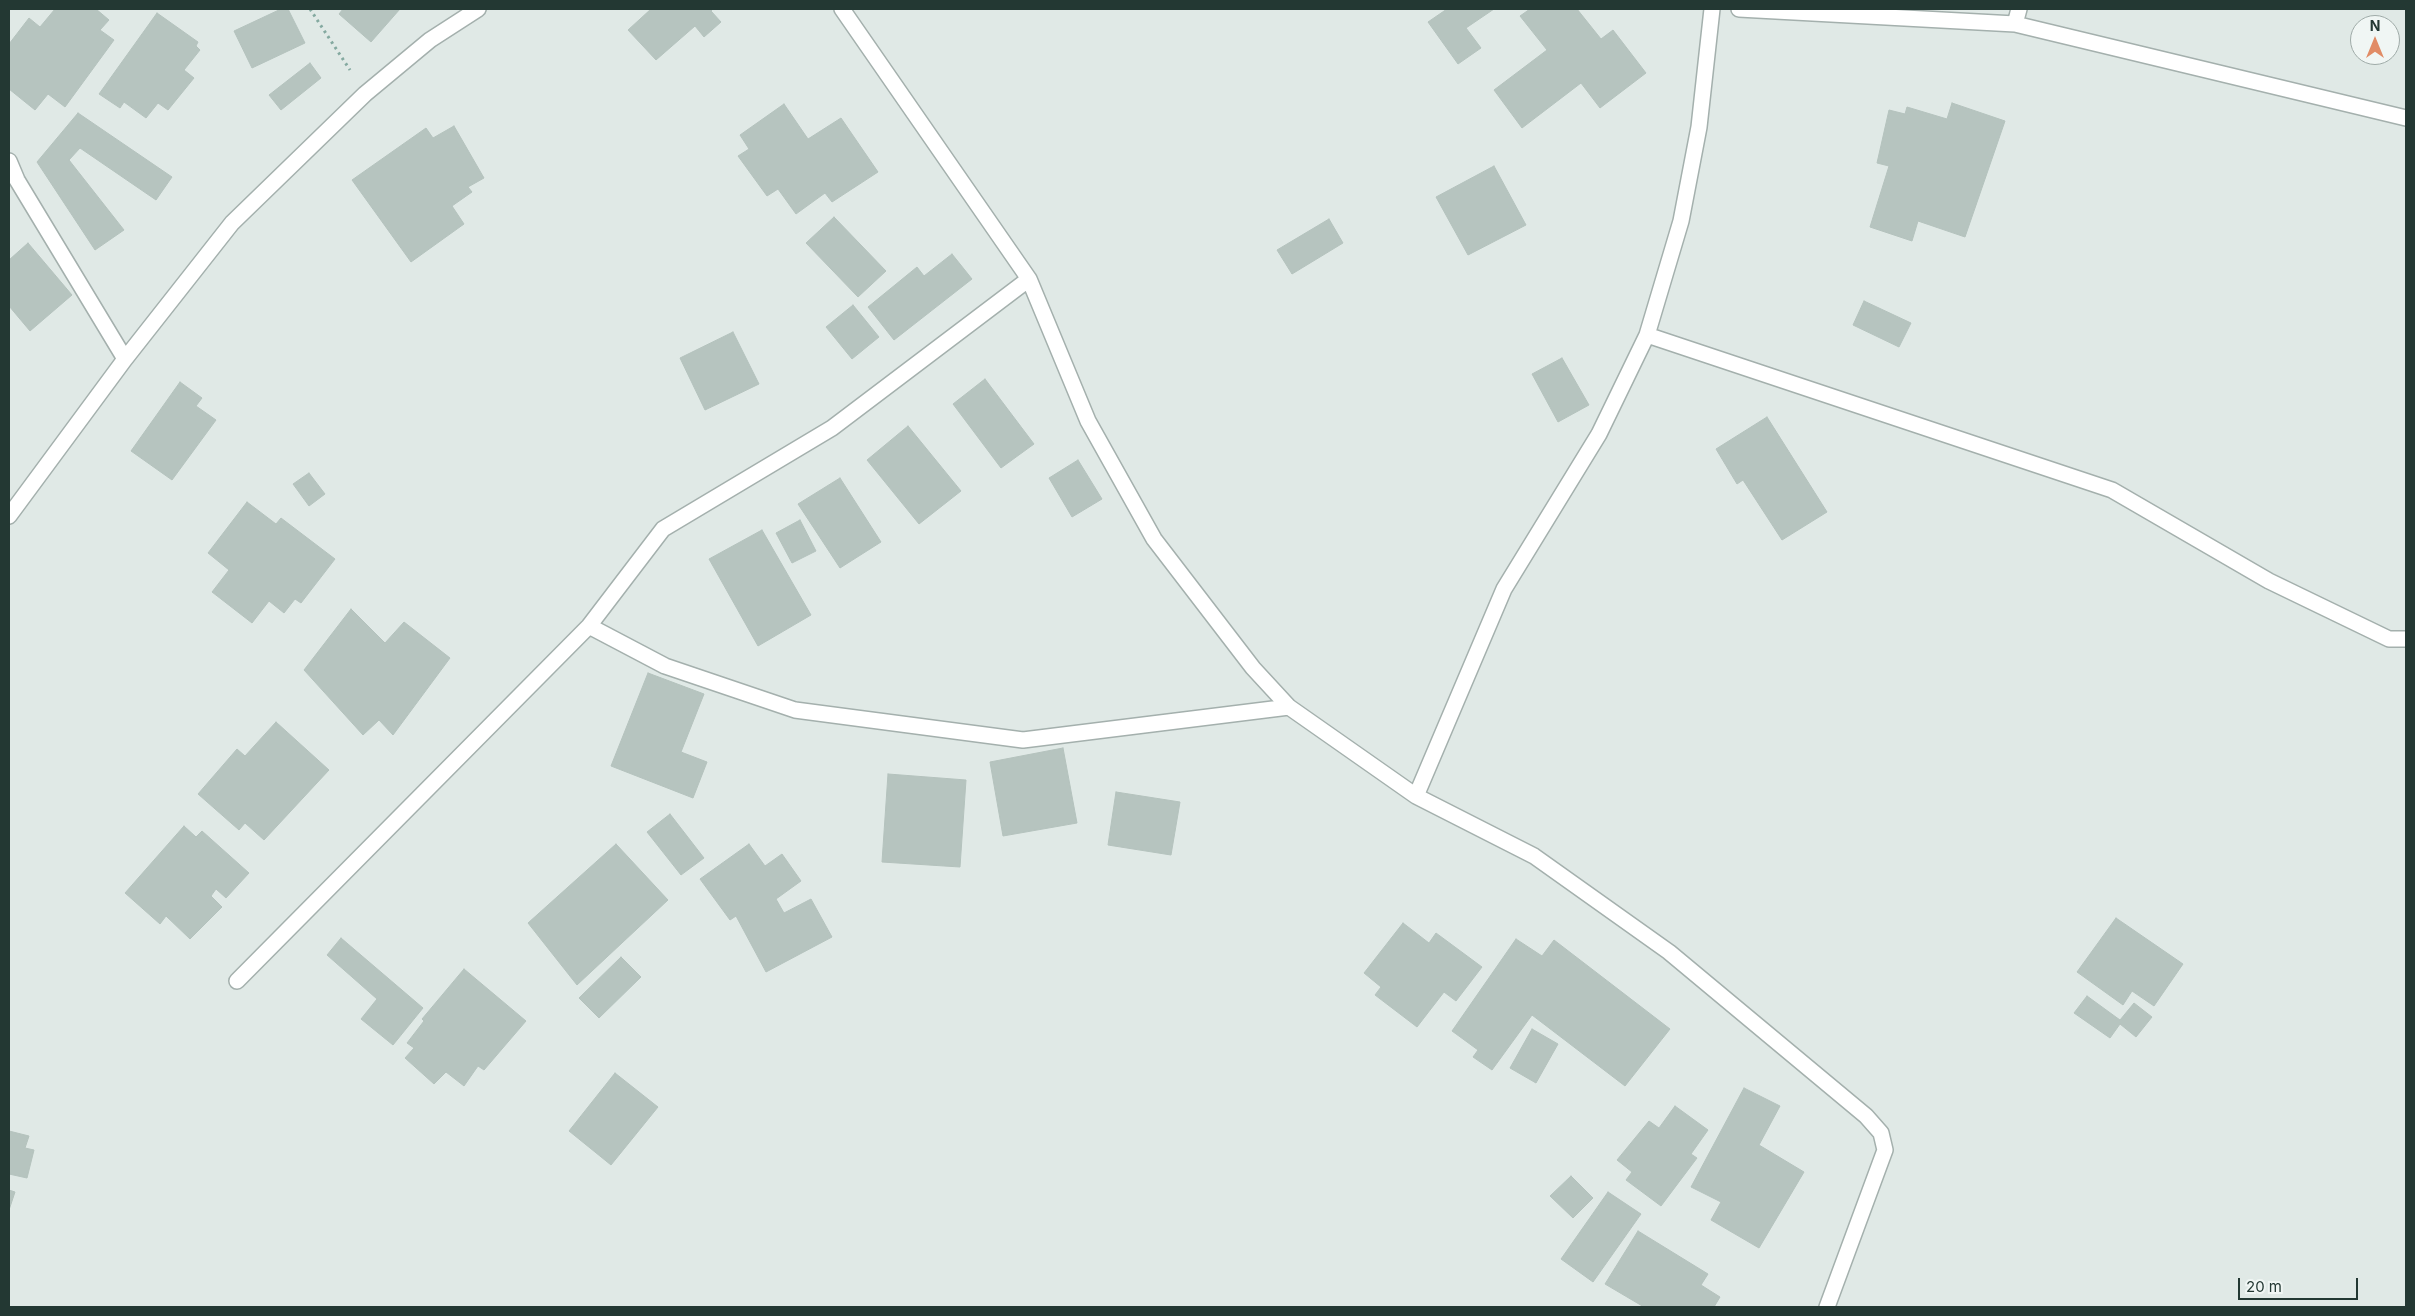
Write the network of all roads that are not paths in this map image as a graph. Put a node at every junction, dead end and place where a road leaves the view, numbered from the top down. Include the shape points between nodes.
1 (478, 9) edge
2 (842, 9) edge
3 (1712, 9) edge
4 (1739, 9) edge
5 (2019, 9) edge
6 (2015, 24) junction
7 (2406, 118) edge
8 (9, 162) edge
9 (1029, 279) junction
10 (1647, 334) junction
11 (125, 359) junction
12 (9, 516) edge
13 (590, 626) junction
14 (2406, 639) edge
15 (1289, 707) junction
16 (1416, 796) junction
17 (237, 981) dead end
18 (1827, 1307) edge

1 - 11 street via 430,40 365,94 232,223
2 - 9 street
3 - 10 street via 1699,127 1681,221
4 - 6 street
5 - 6 street
6 - 7 street
8 - 11 street
9 - 13 street via 832,428 663,529
9 - 15 street via 1088,421 1154,540 1254,668
10 - 14 street via 2112,490 2269,581 2388,639
10 - 16 street via 1599,434 1504,589
11 - 12 street
13 - 15 street via 665,666 795,710 1023,740
13 - 17 street
15 - 16 street
16 - 18 street via 1534,856 1669,952 1866,1116 1881,1133 1885,1150

